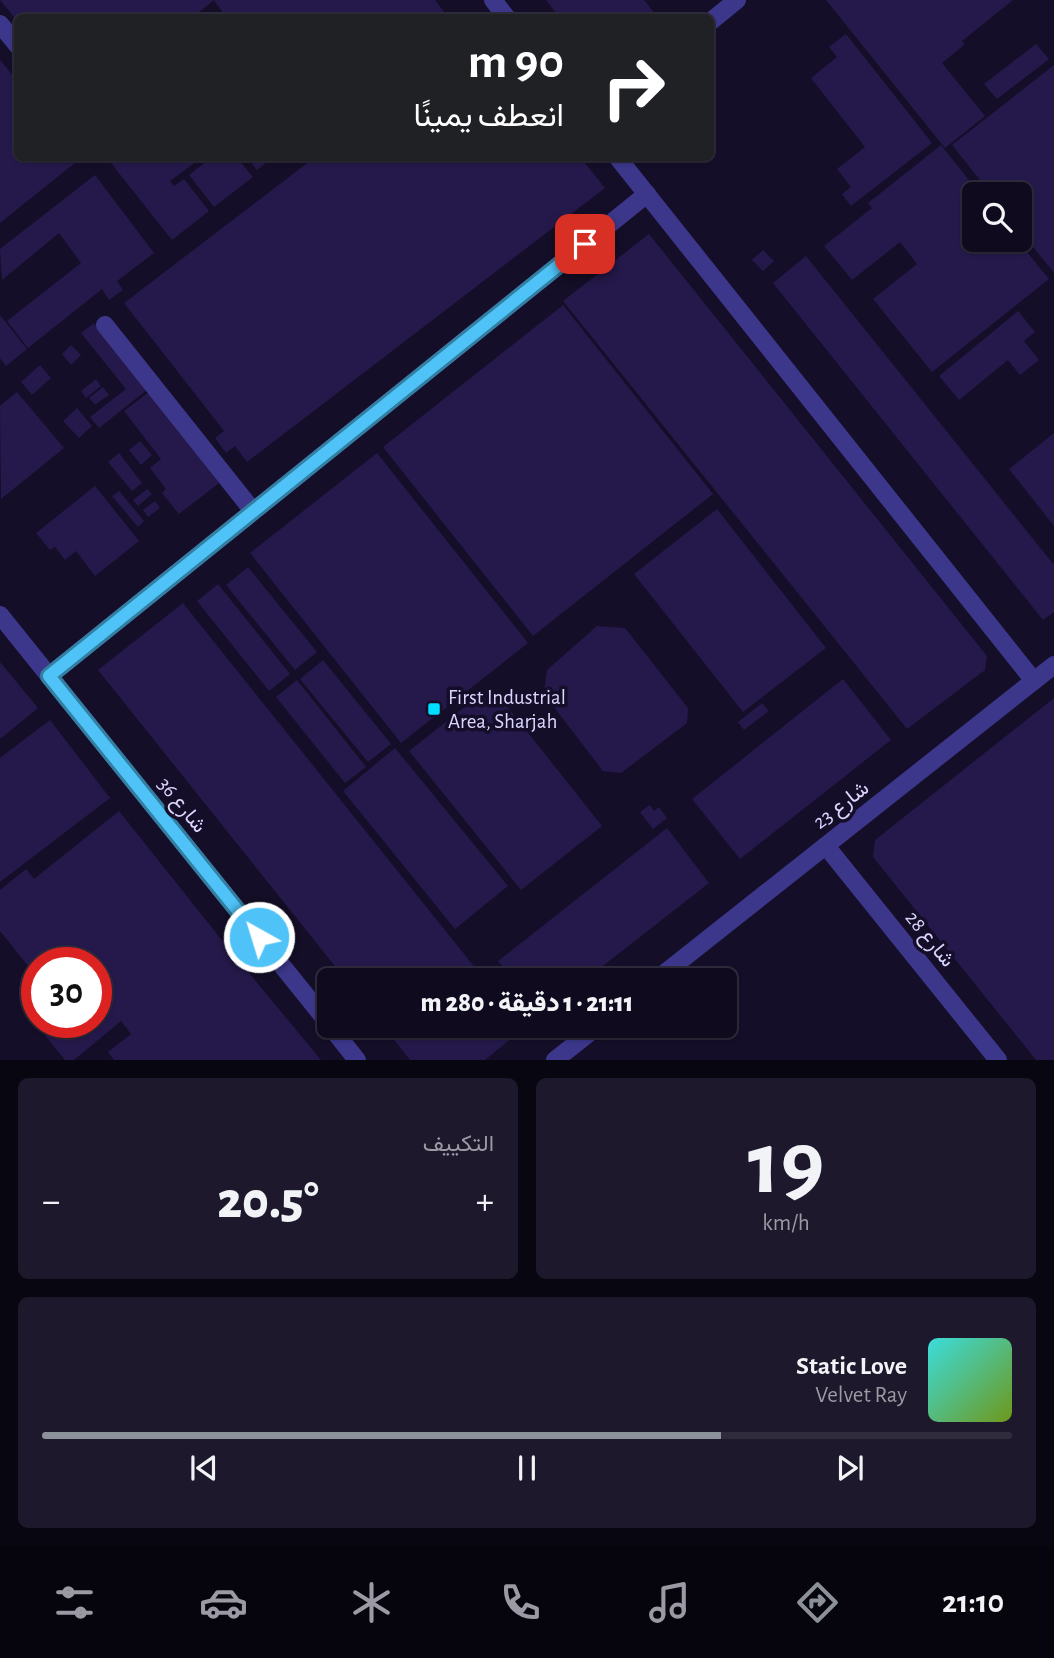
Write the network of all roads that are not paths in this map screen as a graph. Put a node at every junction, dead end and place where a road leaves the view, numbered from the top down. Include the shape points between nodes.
1 (493, 0) edge
2 (737, 0) edge
3 (504, 14) edge
4 (714, 19) edge
5 (0, 24) edge
6 (14, 41) edge
7 (620, 161) edge
8 (647, 194) junction
9 (105, 325) dead end
10 (253, 511) junction
11 (0, 615) edge
12 (1054, 665) edge
13 (49, 676) junction
14 (1034, 681) junction
15 (825, 846) junction
16 (671, 968) edge
17 (317, 1009) edge
18 (341, 1038) edge
19 (582, 1038) edge
20 (358, 1059) edge
21 (555, 1059) edge
22 (998, 1059) edge

1 - 3 street
2 - 4 street
5 - 6 street
7 - 8 street
8 - 10 street
8 - 14 street
9 - 10 street
10 - 13 street
11 - 13 street, شارع 36
12 - 14 street, شارع 23
13 - 17 street, شارع 36
14 - 15 street, شارع 23
15 - 16 street, شارع 23
15 - 22 street, شارع 28
18 - 20 street, شارع 36
19 - 21 street

